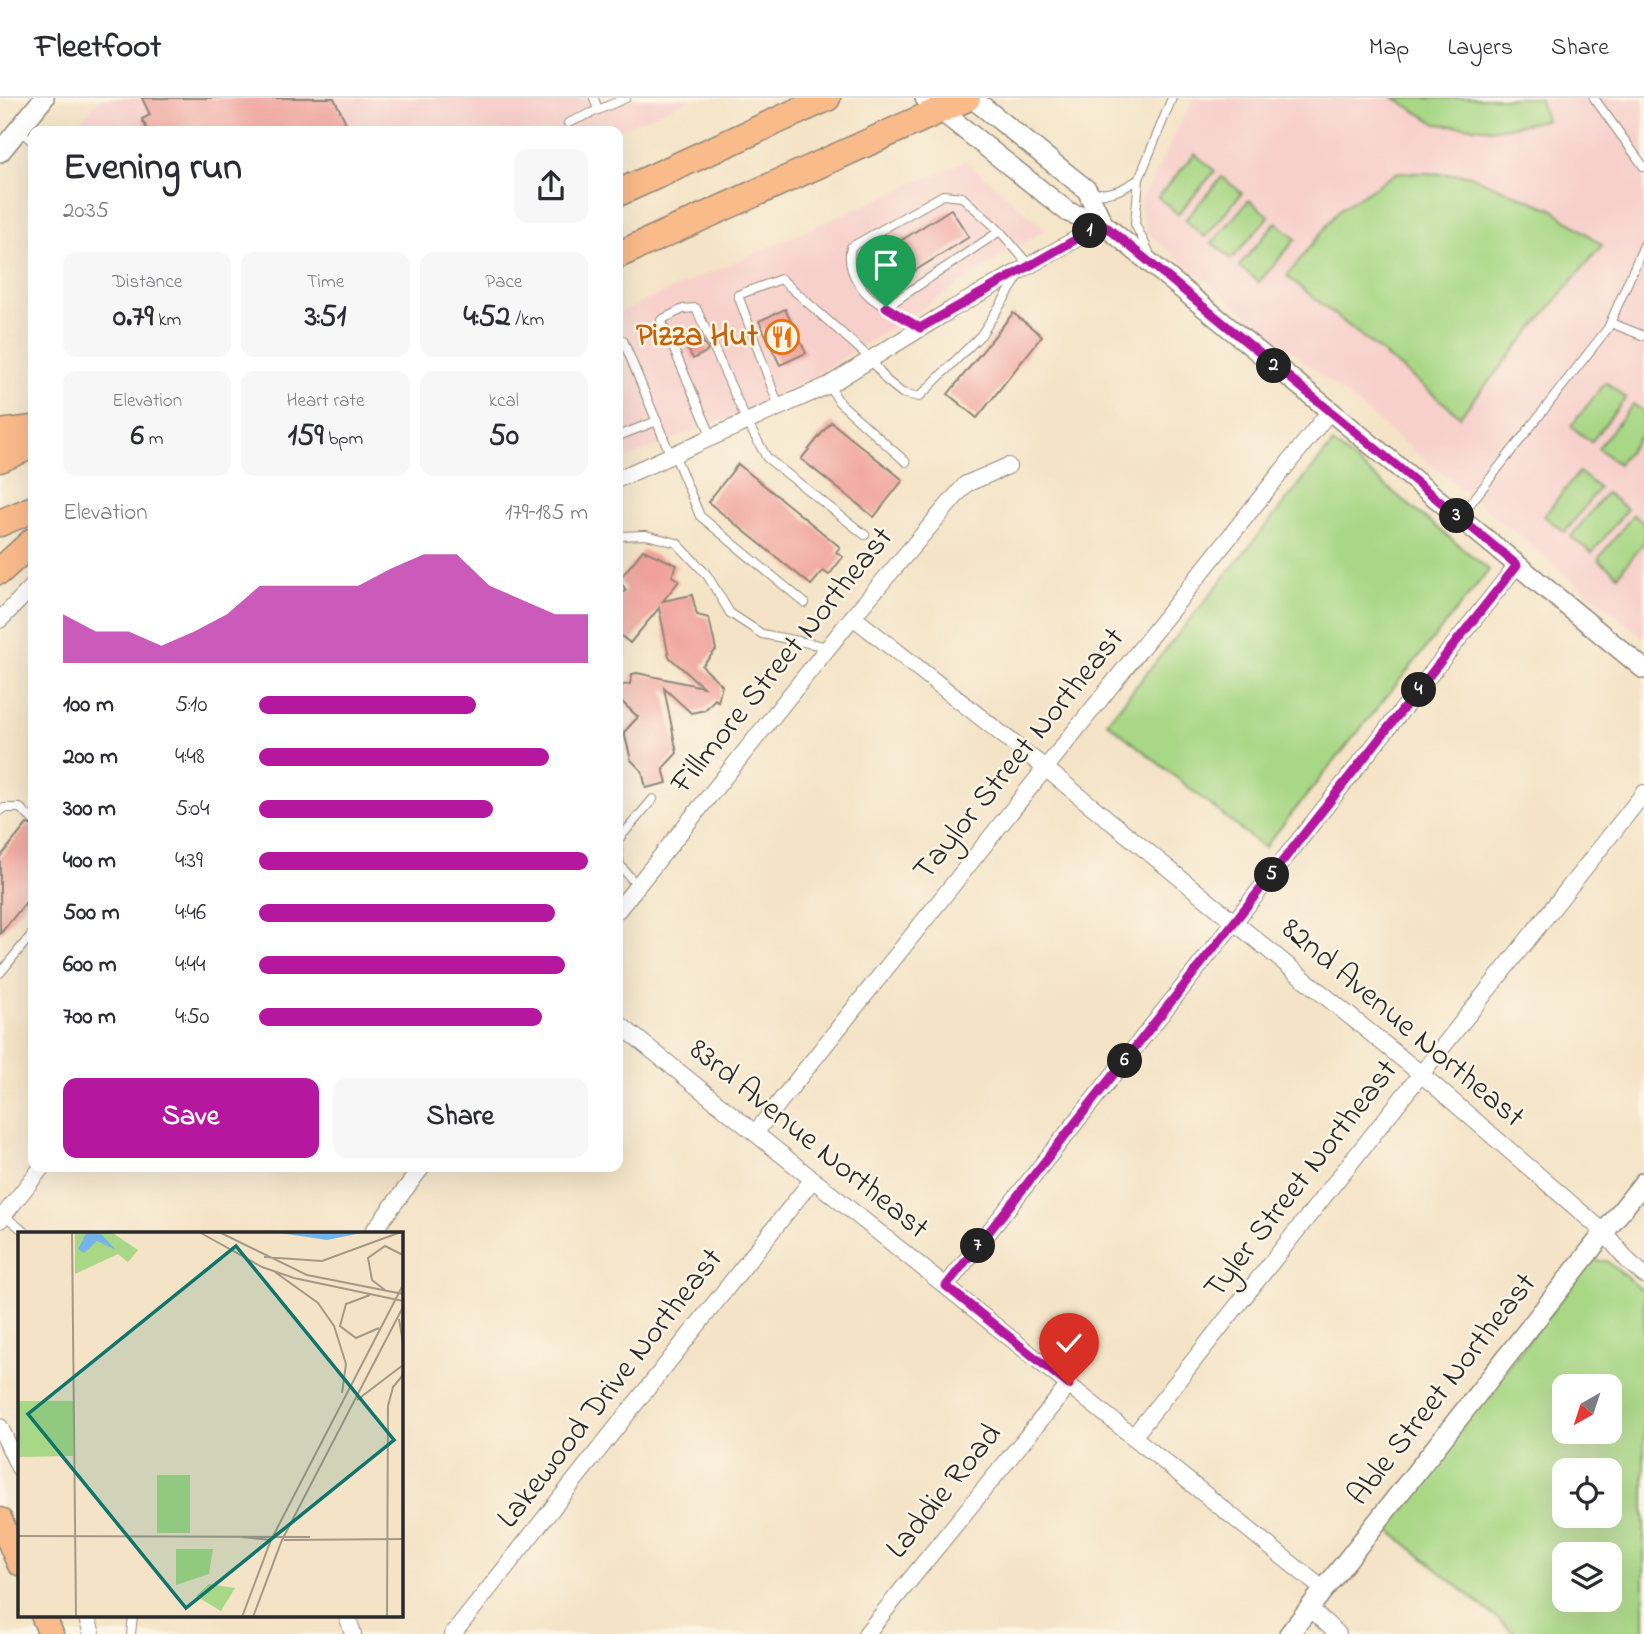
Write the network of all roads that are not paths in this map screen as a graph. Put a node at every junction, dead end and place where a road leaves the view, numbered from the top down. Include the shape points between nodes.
1 (44, 98) edge
2 (594, 98) edge
3 (625, 98) edge
4 (827, 98) edge
5 (969, 98) edge
6 (1172, 98) edge
7 (1594, 98) edge
8 (932, 104) edge
9 (598, 110) junction
10 (568, 123) dead end
11 (31, 126) edge
12 (26, 136) edge
13 (1, 150) edge
14 (1644, 167) edge
15 (1139, 179) junction
16 (1087, 190) junction
17 (623, 191) edge
18 (1103, 224) junction
19 (1000, 231) junction
20 (1644, 245) edge
21 (623, 254) edge
22 (1027, 266) junction
23 (1161, 273) junction
24 (886, 307) junction
25 (1611, 323) junction
26 (920, 328) junction
27 (1644, 335) edge
28 (623, 340) edge
29 (871, 359) junction
30 (829, 385) junction
31 (779, 407) junction
32 (1329, 412) junction
33 (657, 421) junction
34 (747, 422) junction
35 (28, 430) edge
36 (0, 433) edge
37 (623, 434) edge
38 (712, 437) junction
39 (28, 447) edge
40 (673, 455) junction
41 (0, 459) edge
42 (906, 461) dead end
43 (1007, 466) dead end
44 (623, 477) edge
45 (28, 511) edge
46 (1459, 518) junction
47 (0, 523) edge
48 (865, 535) dead end
49 (623, 536) edge
50 (28, 546) edge
51 (1517, 565) junction
52 (0, 571) edge
53 (28, 597) edge
54 (805, 603) dead end
55 (853, 617) junction
56 (0, 620) edge
57 (829, 647) junction
58 (1644, 669) edge
59 (1045, 768) junction
60 (1644, 793) edge
61 (653, 799) dead end
62 (0, 811) edge
63 (28, 815) edge
64 (623, 834) edge
65 (623, 869) edge
66 (637, 886) junction
67 (623, 904) edge
68 (1235, 922) junction
69 (28, 939) edge
70 (0, 973) edge
71 (623, 1027) edge
72 (1421, 1074) junction
73 (755, 1133) junction
74 (38, 1172) edge
75 (418, 1172) edge
76 (813, 1179) junction
77 (1644, 1182) edge
78 (2, 1217) edge
79 (24, 1232) edge
80 (373, 1232) edge
81 (1604, 1233) junction
82 (1644, 1275) edge
83 (946, 1286) junction
84 (1069, 1385) junction
85 (0, 1427) edge
86 (1133, 1437) junction
87 (18, 1466) edge
88 (0, 1520) edge
89 (18, 1561) edge
90 (1324, 1590) junction
91 (1309, 1608) junction
92 (43, 1616) edge
93 (86, 1616) edge
94 (133, 1616) edge
95 (347, 1616) edge
96 (51, 1634) edge
97 (92, 1634) edge
98 (131, 1634) edge
99 (353, 1634) edge
100 (453, 1634) edge
101 (866, 1634) edge
102 (1289, 1634) edge
103 (1338, 1634) edge

1 - 11 street
2 - 9 lane
3 - 9 lane
4 - 17 highway
5 - 8 highway
5 - 16 street
6 - 15 lane
7 - 14 lane
8 - 18 street via 1068,212
8 - 21 highway
9 - 10 lane
12 - 13 street
15 - 16 lane via 1107,195
15 - 23 lane via 1135,224
16 - 18 street
18 - 22 street
18 - 23 street
19 - 22 lane
19 - 24 lane
19 - 24 lane via 962,197 943,195 851,247 848,257 858,284
20 - 25 lane
22 - 26 street
22 - 29 lane via 981,335 919,397 902,393
23 - 32 street
24 - 26 lane
25 - 27 lane
25 - 46 lane
26 - 29 street
28 - 33 lane
29 - 30 street
29 - 31 lane via 781,279 738,295
30 - 31 street
30 - 42 lane via 839,402
31 - 34 street
32 - 46 street
32 - 59 street, Taylor Street Northeast
33 - 37 lane
33 - 40 lane
34 - 38 street
34 - 38 lane via 696,308 683,309 661,320
34 - 48 lane via 767,458
35 - 36 highway
38 - 40 street
39 - 41 highway
40 - 44 street
40 - 54 lane via 700,516
43 - 55 street, Fillmore Street Northeast via 965,484
45 - 47 highway
46 - 51 street
49 - 57 lane via 646,535 677,543 707,575 730,613 762,634
50 - 52 highway
51 - 58 street
51 - 68 street
53 - 56 street
55 - 57 street, Fillmore Street Northeast
55 - 59 street, 82nd Avenue Northeast
57 - 66 street, Fillmore Street Northeast
59 - 68 street, 82nd Avenue Northeast
59 - 73 street, Taylor Street Northeast
60 - 72 street, Tyler Street Northeast
61 - 64 lane
62 - 63 lane via 20,808
65 - 66 lane
66 - 67 street, Fillmore Street Northeast
68 - 72 street, 82nd Avenue Northeast
68 - 83 street
69 - 70 lane
71 - 73 street, 83rd Avenue Northeast
72 - 81 street, 82nd Avenue Northeast
72 - 86 street, Tyler Street Northeast
73 - 76 street, 83rd Avenue Northeast
74 - 78 street
75 - 80 street
76 - 83 street, 83rd Avenue Northeast
76 - 100 street, Lakewood Drive Northeast
77 - 81 street, Able Street Northeast
78 - 79 lane
81 - 82 street, 82nd Avenue Northeast
81 - 90 street, Able Street Northeast
83 - 84 street, 83rd Avenue Northeast
84 - 86 street, 83rd Avenue Northeast
84 - 101 street, Laddie Road
85 - 87 street
86 - 90 street, 83rd Avenue Northeast
88 - 89 main road
90 - 91 street, Able Street Northeast
91 - 102 street, Able Street Northeast
91 - 103 street
92 - 96 main road
93 - 97 street
94 - 98 lane
95 - 99 street

